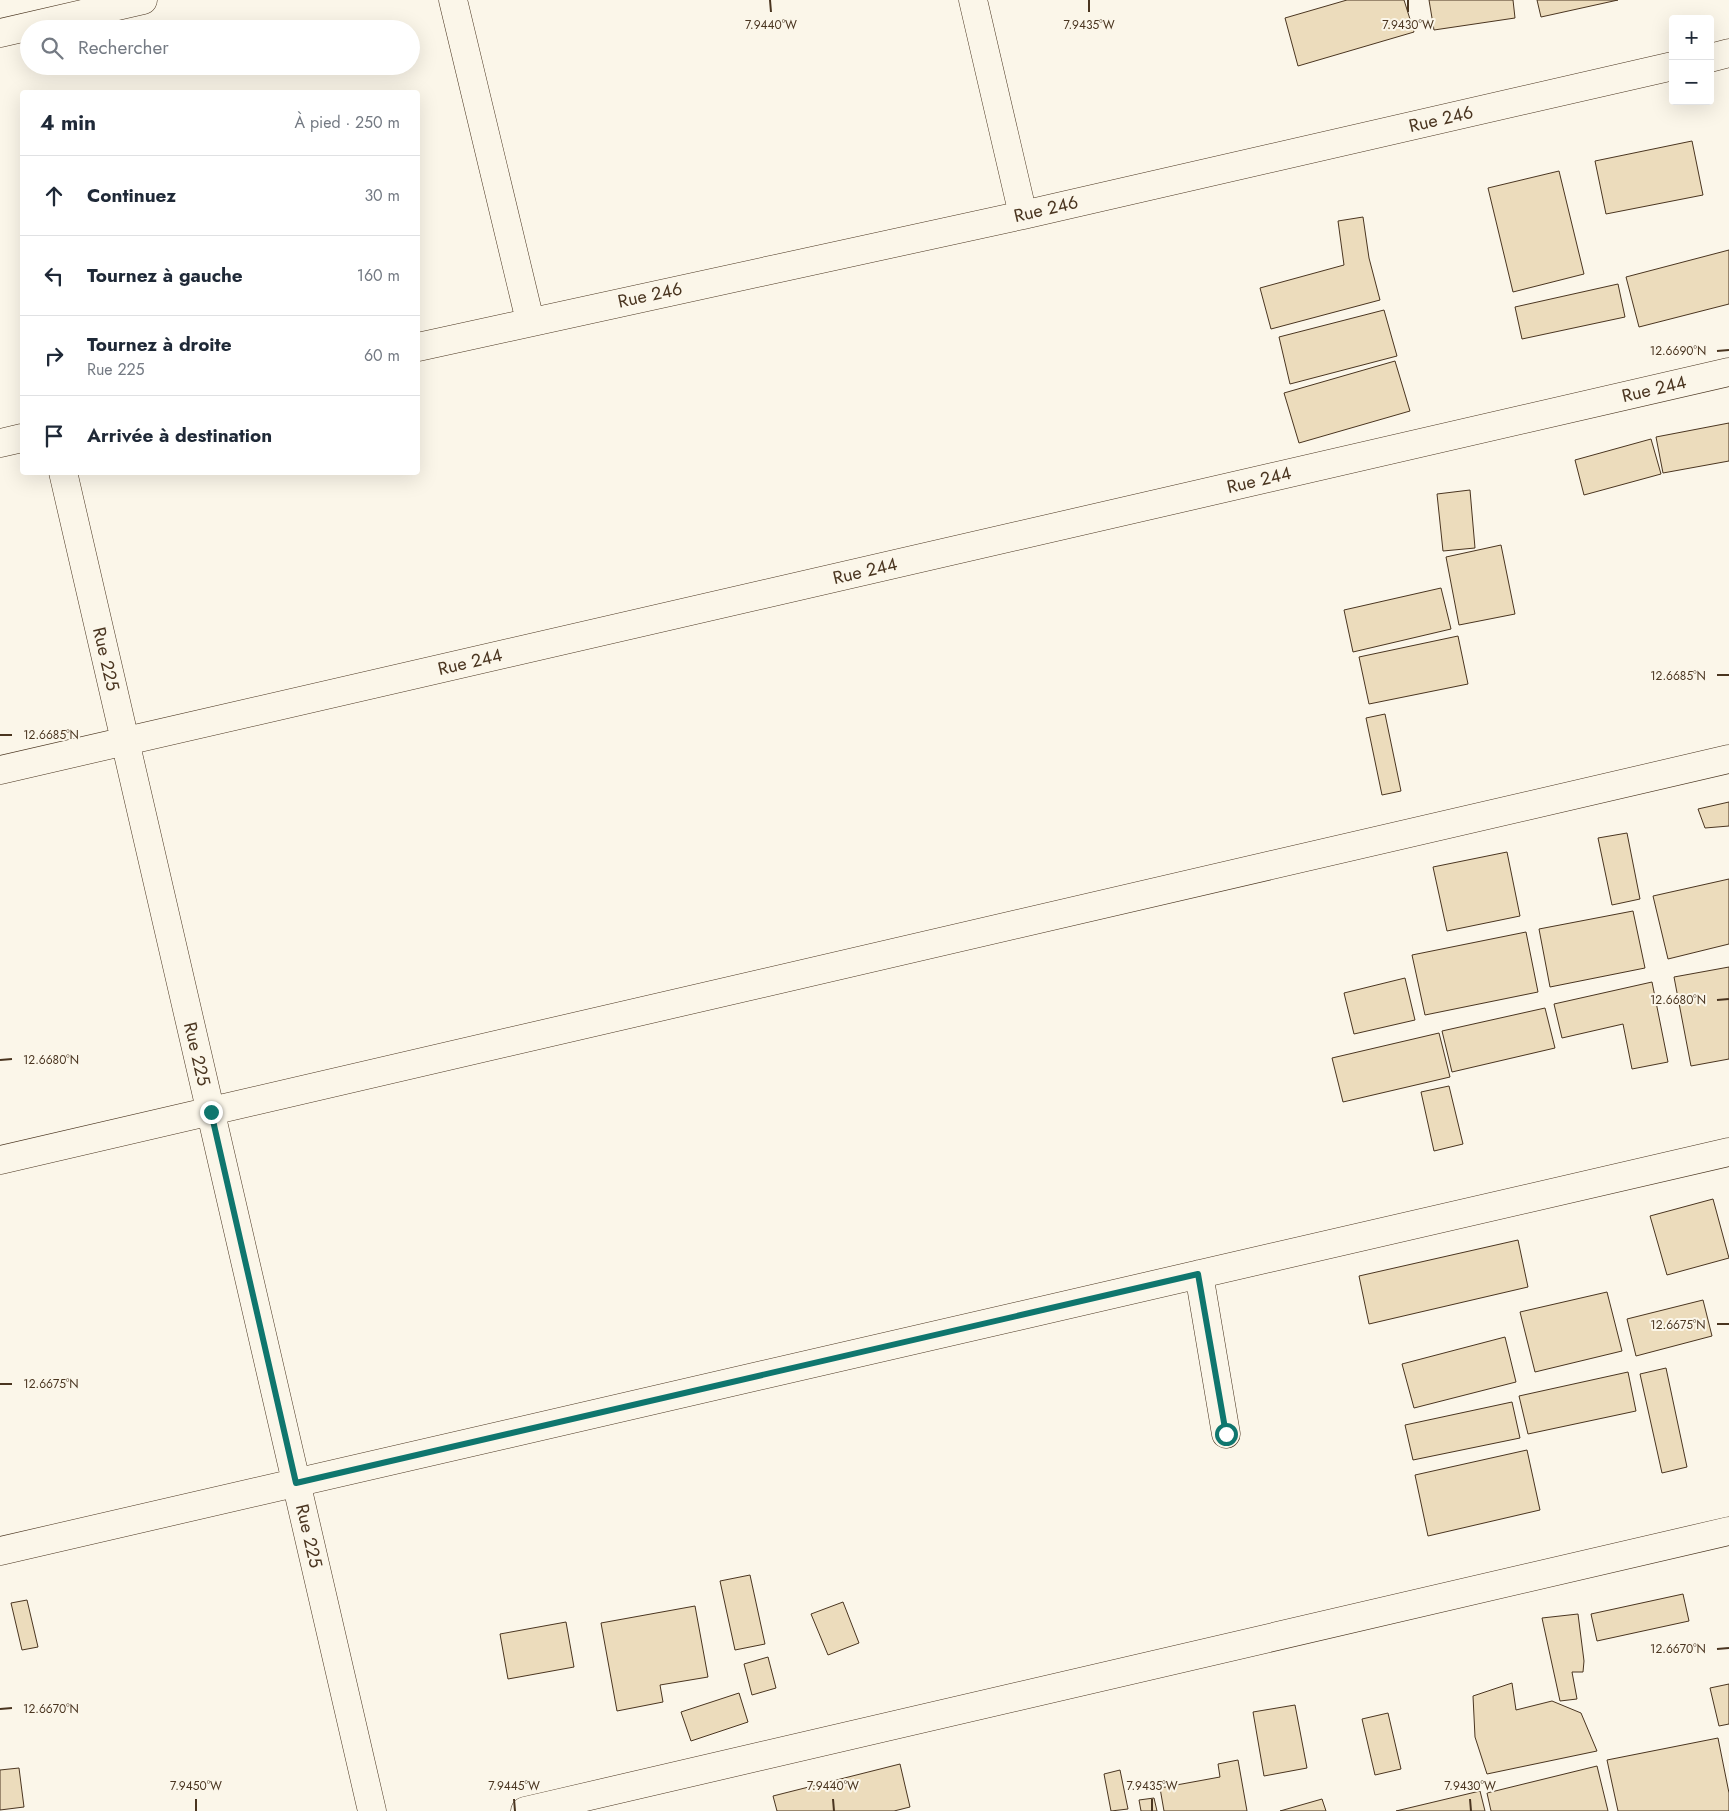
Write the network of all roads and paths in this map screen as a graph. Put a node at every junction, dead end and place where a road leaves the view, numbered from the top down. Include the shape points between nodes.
1 (143, 0) edge
2 (453, 0) edge
3 (973, 0) edge
4 (56, 20) edge
5 (20, 28) edge
6 (0, 33) edge
7 (1729, 53) edge
8 (1714, 57) edge
9 (1669, 67) edge
10 (1023, 215) junction
11 (530, 321) junction
12 (420, 347) edge
13 (1729, 372) edge
14 (20, 438) edge
15 (0, 443) edge
16 (64, 475) edge
17 (125, 741) junction
18 (1729, 758) edge
19 (0, 770) edge
20 (211, 1112) junction
21 (1729, 1152) edge
22 (0, 1160) edge
23 (1198, 1274) junction
24 (1226, 1434) dead end
25 (296, 1483) junction
26 (1729, 1531) edge
27 (0, 1550) edge
28 (372, 1811) edge
29 (525, 1811) edge

1 - 4 street
2 - 11 street
3 - 10 street
5 - 6 street
7 - 8 street
9 - 10 street, Rue 246
10 - 11 street, Rue 246
11 - 12 street, Rue 246
13 - 17 street, Rue 244
14 - 15 street
16 - 17 street, Rue 225
17 - 19 street, Rue 244
17 - 20 street, Rue 225
18 - 20 street
20 - 22 street
20 - 25 street, Rue 225
21 - 23 street
23 - 24 street
23 - 25 street
25 - 27 street
25 - 28 street, Rue 225
26 - 29 street

